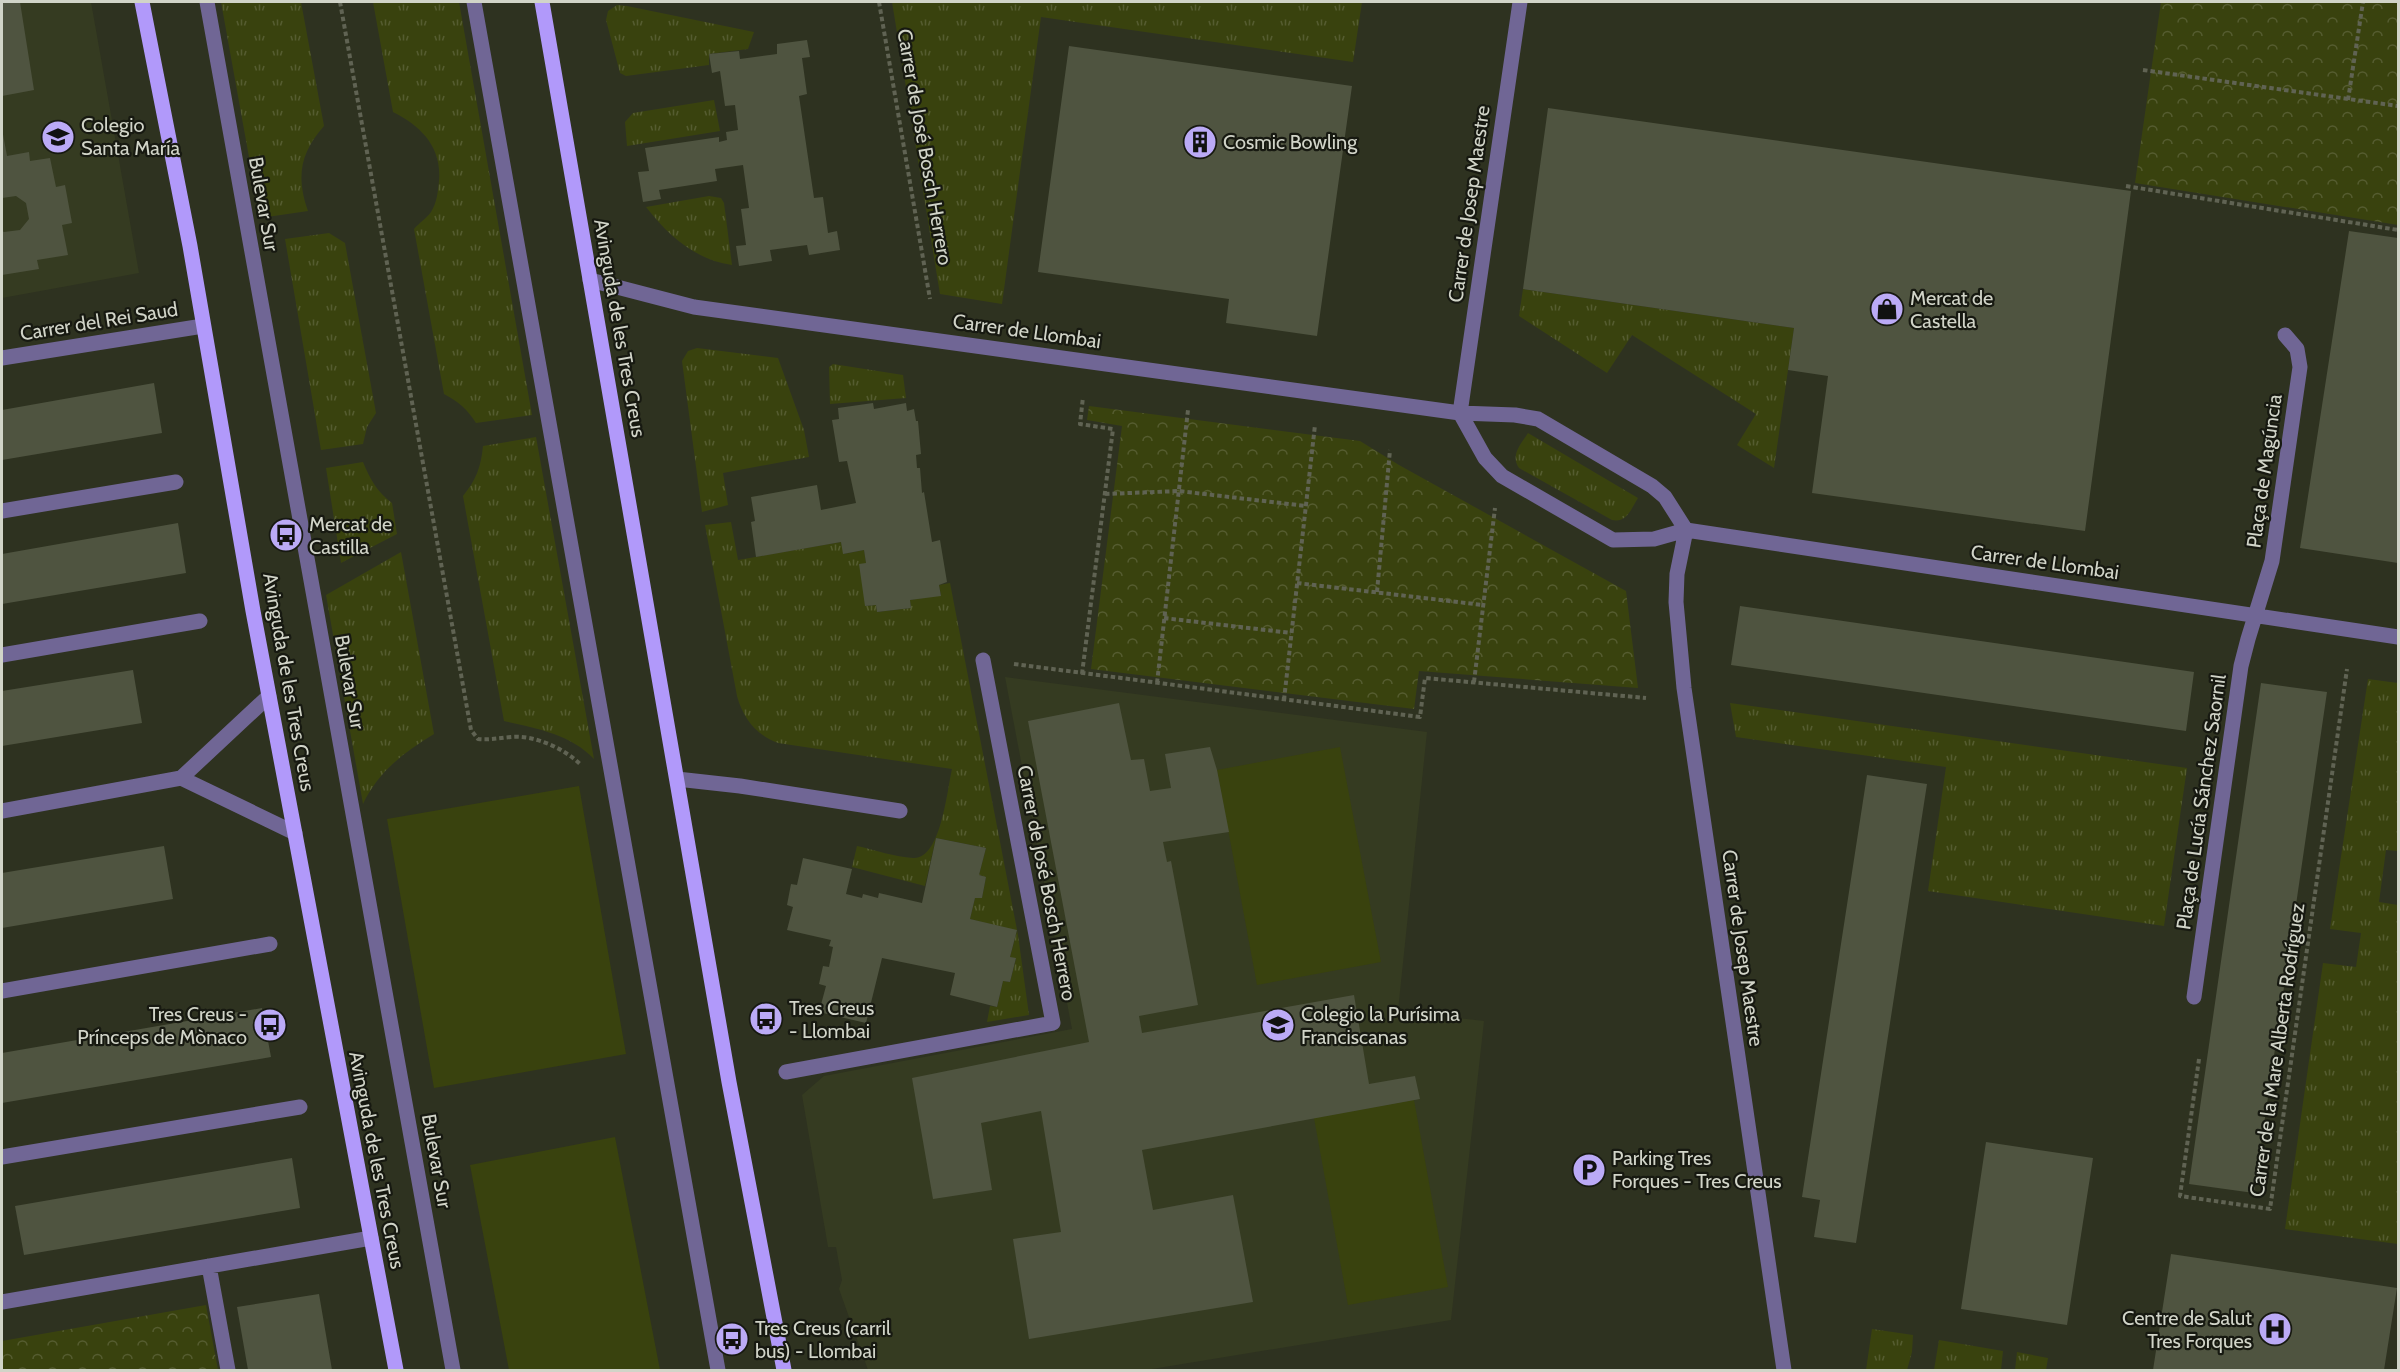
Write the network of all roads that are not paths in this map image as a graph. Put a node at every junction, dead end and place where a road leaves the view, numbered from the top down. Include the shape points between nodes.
1 (142, 2) edge
2 (207, 2) edge
3 (474, 2) edge
4 (542, 2) edge
5 (1520, 2) edge
6 (591, 280) junction
7 (203, 326) junction
8 (2284, 335) dead end
9 (2, 358) edge
10 (1460, 413) junction
11 (176, 482) dead end
12 (2, 511) edge
13 (1686, 530) junction
14 (2257, 616) junction
15 (200, 621) dead end
16 (2398, 637) edge
17 (2, 655) edge
18 (983, 660) road end
19 (269, 696) junction
20 (181, 778) junction
21 (677, 779) junction
22 (900, 810) dead end
23 (2, 811) edge
24 (295, 833) junction
25 (270, 944) dead end
26 (2, 991) edge
27 (2194, 997) dead end
28 (786, 1072) dead end
29 (300, 1107) dead end
30 (2, 1157) edge
31 (370, 1238) junction
32 (209, 1266) junction
33 (2, 1299) edge
34 (228, 1371) edge
35 (396, 1371) edge
36 (453, 1371) edge
37 (718, 1371) edge
38 (784, 1371) edge
39 (1784, 1371) edge

1 - 7 main road, Avinguda de les Tres Creus
2 - 36 street, Bulevar Sur
3 - 37 street
4 - 6 main road, Avinguda de les Tres Creus
5 - 10 street, Carrer de Josep Maestre
6 - 10 street, Carrer de Llombai via 693,307
6 - 21 main road, Avinguda de les Tres Creus
7 - 9 street, Carrer del Rei Saud
7 - 19 main road, Avinguda de les Tres Creus
8 - 14 street, Plaça de Magúncia via 2297,349 2300,367 2272,561
10 - 13 street, Carrer de Llombai via 1538,419 1652,486 1665,497
10 - 13 street, Carrer de Llombai via 1485,458 1502,476 1613,540 1654,539
11 - 12 street
13 - 14 street, Carrer de Llombai
13 - 39 street, Carrer de Josep Maestre via 1676,602 1684,688
14 - 16 street, Carrer de Llombai
14 - 27 street, Plaça de Lucía Sánchez Saornil via 2241,666
15 - 17 street
18 - 28 street, Carrer de José Bosch Herrero via 1053,1023
19 - 20 street
19 - 24 main road, Avinguda de les Tres Creus
20 - 23 street
20 - 24 street
21 - 22 street
21 - 38 main road, Avinguda de les Tres Creus
24 - 31 main road, Avinguda de les Tres Creus
25 - 26 street
29 - 30 street
31 - 32 street
31 - 35 main road, Avinguda de les Tres Creus
32 - 33 street
32 - 34 street

